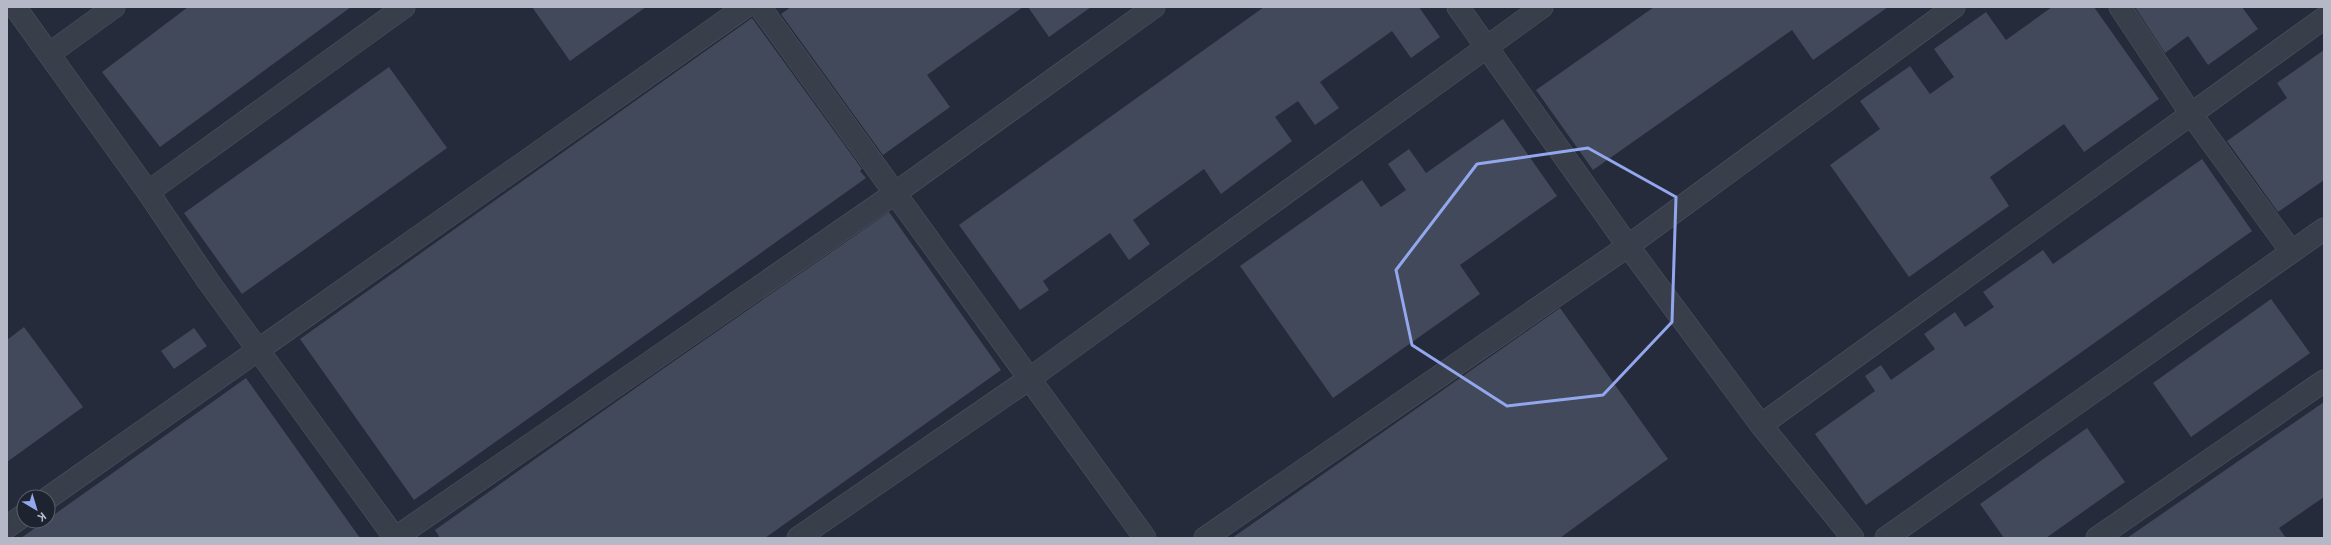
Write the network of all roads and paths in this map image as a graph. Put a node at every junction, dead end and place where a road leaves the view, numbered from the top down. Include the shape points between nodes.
1 (15, 7) edge
2 (114, 7) edge
3 (404, 7) edge
4 (745, 7) edge
5 (760, 7) edge
6 (1154, 7) edge
7 (1458, 7) edge
8 (1542, 7) edge
9 (1954, 7) edge
10 (2120, 7) edge
11 (2324, 18) edge
12 (1486, 46) junction
13 (49, 54) junction
14 (2191, 114) junction
15 (148, 192) junction
16 (894, 194) junction
17 (2324, 229) edge
18 (1628, 246) junction
19 (2291, 251) junction
20 (258, 350) junction
21 (1028, 379) junction
22 (2324, 381) edge
23 (1761, 425) junction
24 (56, 492) edge
25 (16, 521) edge
26 (7, 527) edge
27 (395, 538) edge
28 (798, 538) edge
29 (1145, 538) edge
30 (1204, 538) edge
31 (1853, 538) edge
32 (1886, 538) edge
33 (2097, 538) edge

1 - 13 street
2 - 13 street
3 - 15 street
4 - 20 street
5 - 16 street
6 - 16 street
7 - 12 street
8 - 12 street
9 - 18 street
10 - 14 street
11 - 14 street
12 - 18 street
12 - 21 street
13 - 15 street
14 - 19 street
14 - 23 street
15 - 20 street
16 - 21 street
16 - 27 street
17 - 19 street
18 - 23 street
18 - 30 street
19 - 32 street
20 - 24 street
20 - 27 street
21 - 28 street
21 - 29 street
22 - 33 street
23 - 31 street
25 - 26 street

